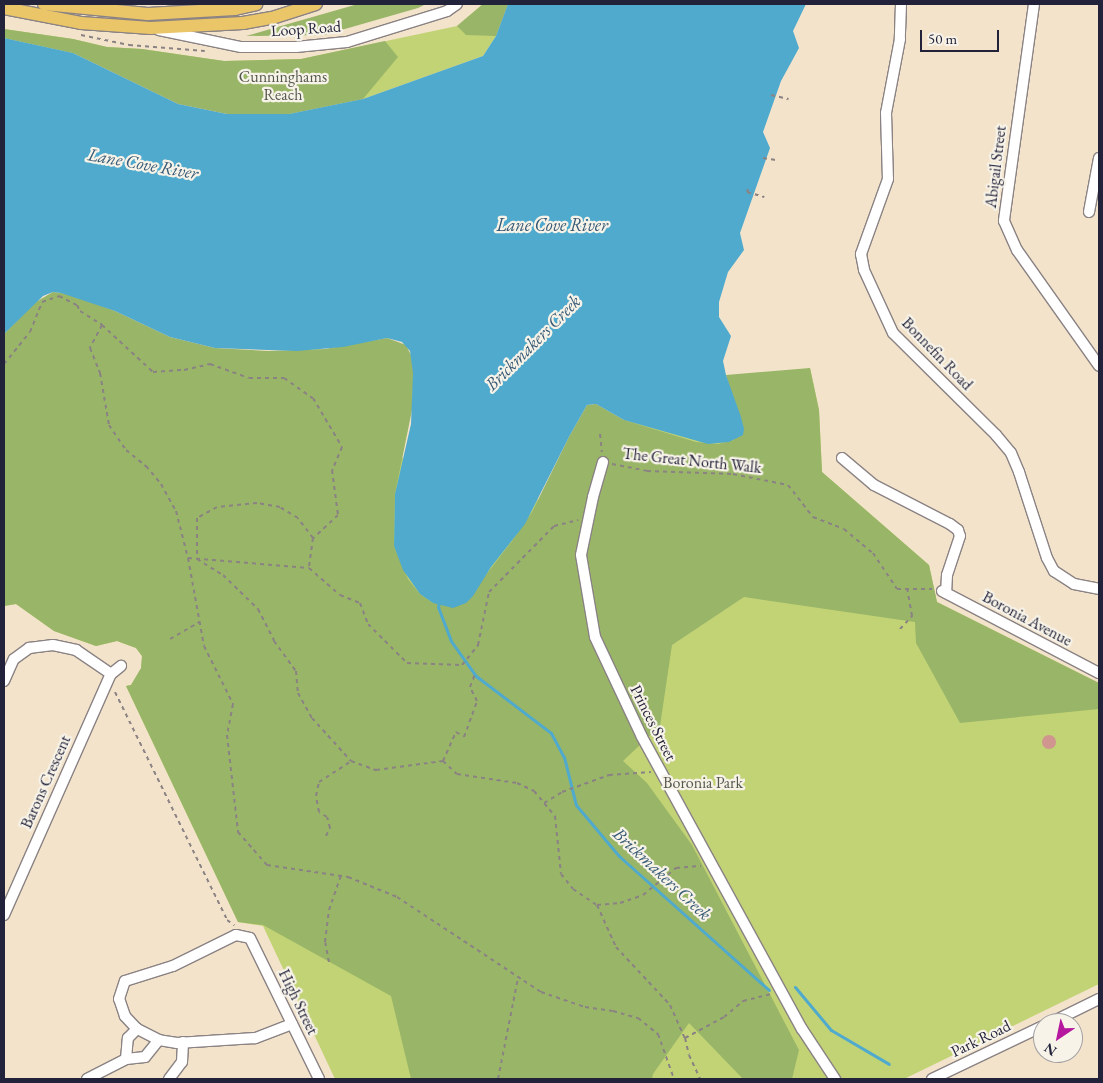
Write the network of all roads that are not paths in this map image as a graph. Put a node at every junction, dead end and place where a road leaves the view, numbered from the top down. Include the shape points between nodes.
1 (44, 4) edge
2 (256, 4) edge
3 (316, 4) edge
4 (457, 4) edge
5 (901, 4) edge
6 (1034, 4) edge
7 (4, 8) edge
8 (151, 28) junction
9 (1099, 158) edge
10 (1089, 212) dead end
11 (1099, 366) edge
12 (842, 458) dead end
13 (603, 462) road end
14 (1099, 589) edge
15 (121, 666) dead end
16 (1099, 673) edge
17 (111, 674) junction
18 (4, 680) edge
19 (4, 915) edge
20 (1099, 999) edge
21 (1070, 1013) edge
22 (292, 1024) junction
23 (137, 1029) junction
24 (1033, 1031) edge
25 (159, 1040) junction
26 (183, 1042) junction
27 (126, 1059) junction
28 (87, 1079) edge
29 (168, 1079) edge
30 (319, 1079) edge
31 (835, 1079) edge
32 (932, 1079) edge

1 - 2 main road via 148,14 235,9
3 - 8 main road via 243,23
4 - 8 street, Loop Road via 447,11 347,42 296,47 241,47
5 - 14 street, Bonnefin Road via 900,39 886,113 888,179 861,254 864,270 893,333 1011,453 1054,570 1066,580
6 - 11 street, Abigail Street via 1004,221 1017,250
7 - 8 main road via 81,23
9 - 10 street
12 - 16 street, Boronia Avenue via 874,485 958,530 960,536 944,592
13 - 31 street, Princes Street via 581,555 595,637 661,772 802,1029
15 - 17 street, Barons Crescent
17 - 18 street via 76,650 53,645 29,648 14,659
17 - 19 street, Barons Crescent
20 - 21 street
22 - 23 street, High Street via 250,938 236,935 173,966 125,981 119,999 125,1016
22 - 26 street via 255,1038
22 - 30 street, High Street
23 - 25 street
23 - 27 street via 128,1038
24 - 32 street, Park Road
25 - 26 street
25 - 27 street via 145,1057
26 - 29 street via 182,1062
27 - 28 street

